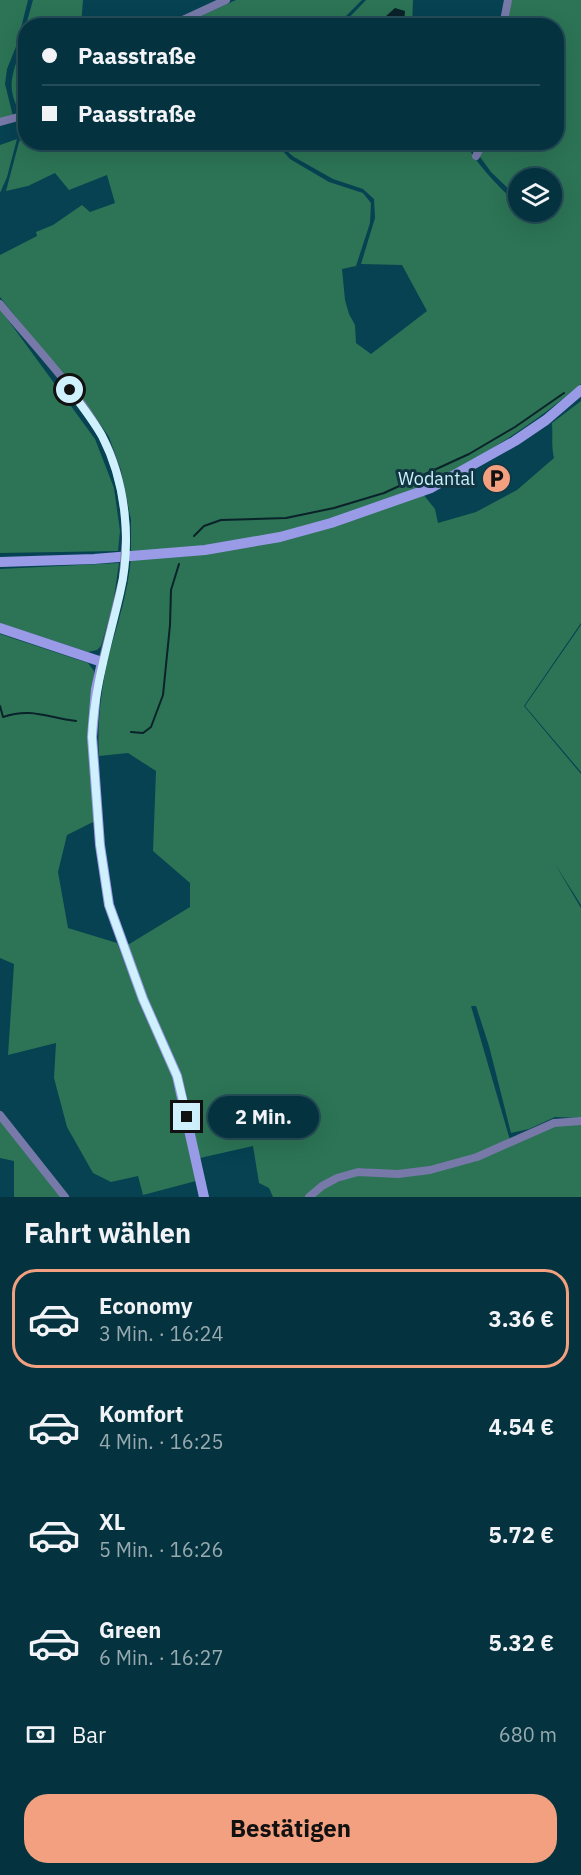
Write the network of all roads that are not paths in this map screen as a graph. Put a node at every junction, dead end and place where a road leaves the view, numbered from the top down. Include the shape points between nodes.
1 (226, 0) edge
2 (508, 0) edge
3 (187, 18) edge
4 (505, 18) edge
5 (18, 117) edge
6 (0, 122) edge
7 (480, 150) edge
8 (477, 156) dead end
9 (0, 304) edge
10 (581, 390) edge
11 (0, 562) edge
12 (0, 628) edge
13 (102, 663) junction
14 (0, 1114) edge
15 (581, 1121) edge
16 (65, 1197) edge
17 (204, 1197) edge
18 (309, 1197) edge

1 - 3 street
2 - 4 street
5 - 6 street
7 - 8 street
9 - 13 street, bridge via 58,374 101,435 120,486 126,536 123,578
10 - 11 street via 515,441 430,488 331,523 280,537 205,550
12 - 13 street
13 - 17 street via 92,737 109,905 143,999 177,1076
14 - 16 street
15 - 18 street via 554,1123 477,1157 430,1170 398,1174 358,1172 337,1178

